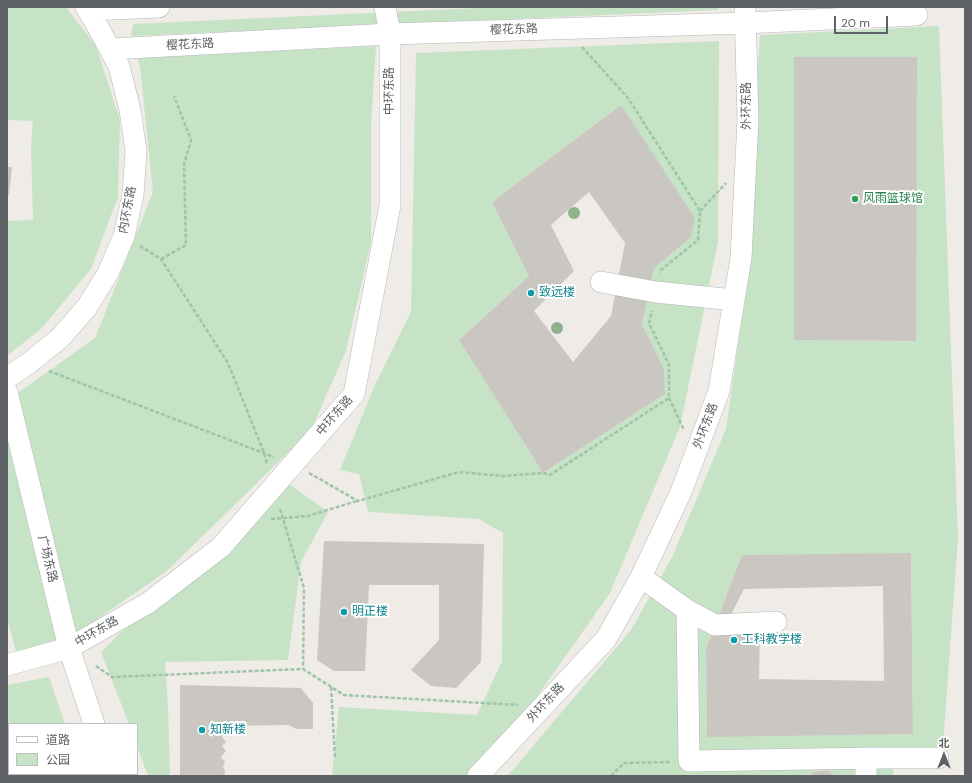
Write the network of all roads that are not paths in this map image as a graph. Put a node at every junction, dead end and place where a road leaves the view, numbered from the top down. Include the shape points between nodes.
1 (159, 7) edge
2 (385, 7) edge
3 (87, 8) edge
4 (745, 15) edge
5 (917, 15) dead end
6 (390, 34) junction
7 (110, 49) junction
8 (601, 282) dead end
9 (734, 300) junction
10 (7, 378) edge
11 (7, 392) edge
12 (642, 578) junction
13 (687, 610) junction
14 (776, 622) dead end
15 (69, 648) junction
16 (7, 665) edge
17 (94, 723) edge
18 (938, 758) dead end
19 (866, 767) edge
20 (478, 776) edge

1 - 3 street
2 - 6 street, 中环东路
3 - 7 street, 内环东路
4 - 5 street, 樱花东路
4 - 6 street, 樱花东路 via 565,29
4 - 9 street, 外环东路 via 748,120 741,258
6 - 7 street, 樱花东路
6 - 15 street, 中环东路 via 390,205 354,394 221,548 148,603
7 - 10 street, 内环东路 via 119,66 125,88 136,151 133,195 124,236 108,273 87,307 60,338
8 - 9 street via 656,292
9 - 12 street, 外环东路 via 719,391 681,492
11 - 15 street, 广场东路
12 - 13 street
12 - 20 street, 外环东路 via 606,639
13 - 14 street via 715,625
13 - 19 street via 689,761
15 - 16 street, 中环东路
15 - 17 street, 广场东路
18 - 19 street

